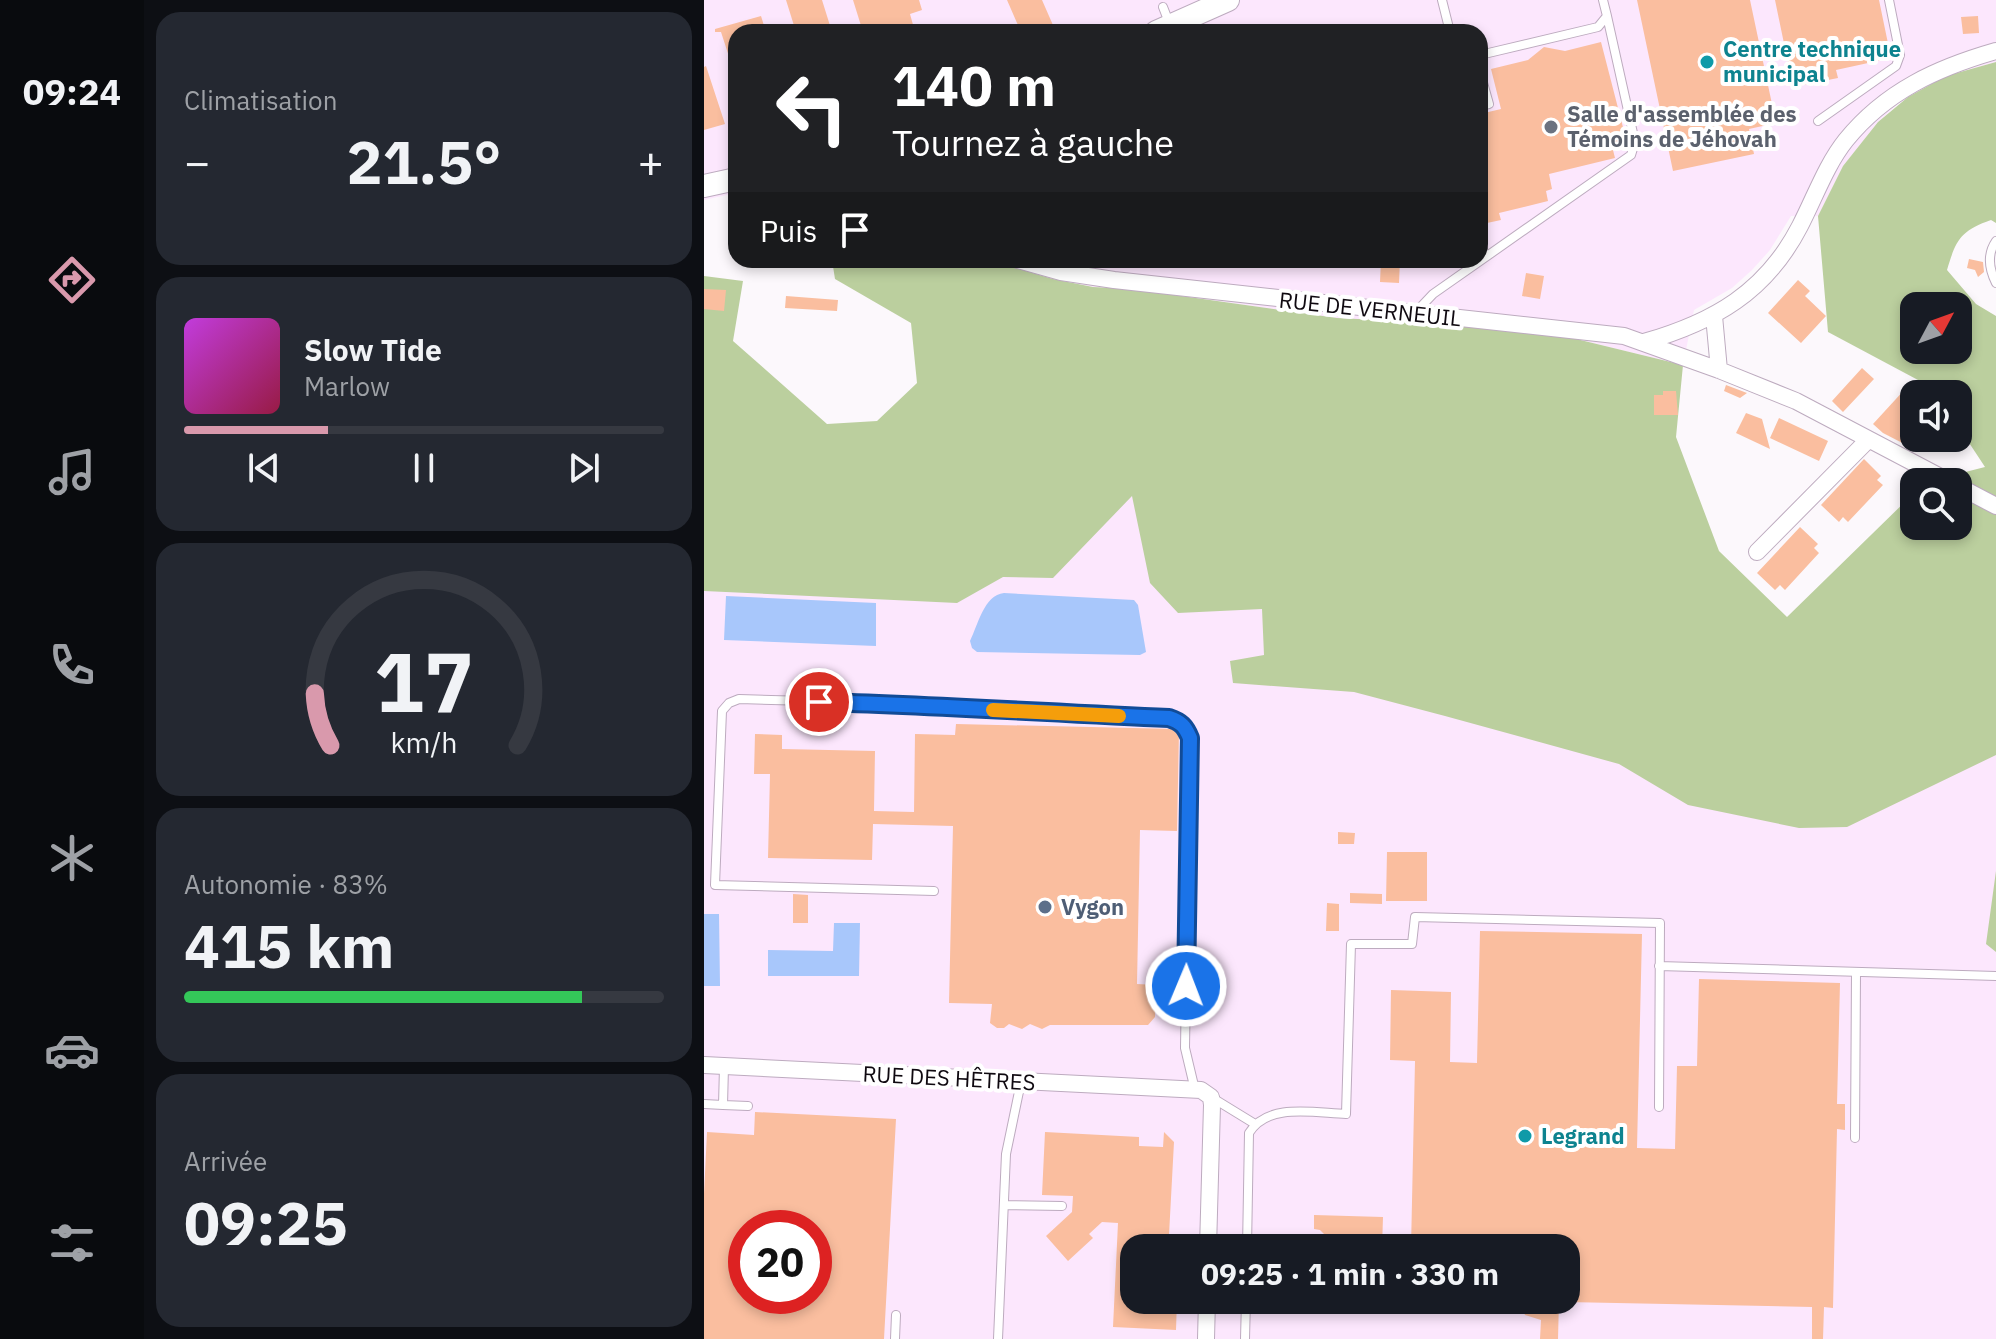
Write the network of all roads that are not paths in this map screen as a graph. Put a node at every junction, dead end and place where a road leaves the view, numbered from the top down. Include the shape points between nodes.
1 (1228, 0) edge
2 (1442, 0) edge
3 (1603, 0) edge
4 (1889, 0) edge
5 (1607, 16) junction
6 (1163, 22) edge
7 (1448, 24) edge
8 (1996, 51) edge
9 (1488, 53) edge
10 (1818, 121) dead end
11 (728, 181) edge
12 (704, 186) edge
13 (1996, 241) edge
14 (1488, 255) edge
15 (1046, 268) edge
16 (1470, 268) edge
17 (1996, 283) edge
18 (1414, 314) junction
19 (1714, 316) junction
20 (1644, 342) junction
21 (1719, 370) junction
22 (1868, 440) junction
23 (1923, 468) edge
24 (1972, 493) edge
25 (1996, 506) edge
26 (1757, 552) dead end
27 (934, 891) dead end
28 (1659, 966) junction
29 (1856, 972) junction
30 (1996, 976) edge
31 (704, 1065) edge
32 (724, 1067) junction
33 (1021, 1081) junction
34 (1203, 1093) junction
35 (704, 1104) edge
36 (723, 1105) junction
37 (748, 1106) dead end
38 (1659, 1107) dead end
39 (1255, 1124) junction
40 (1855, 1138) dead end
41 (1004, 1205) junction
42 (1062, 1206) dead end
43 (1208, 1234) edge
44 (1247, 1234) edge
45 (1207, 1314) edge
46 (1246, 1314) edge
47 (896, 1315) dead end
48 (895, 1339) edge
49 (998, 1339) edge
50 (1206, 1339) edge
51 (1245, 1339) edge

1 - 6 main road
2 - 7 lane
3 - 5 lane
4 - 10 lane via 1900,55 1896,66
5 - 9 lane via 1598,27
5 - 14 lane via 1635,142 1631,155
8 - 19 street via 1936,71 1875,109 1842,146 1788,248 1754,287
11 - 12 main road
13 - 17 lane via 1990,266
15 - 18 street, RUE DE VERNEUIL
16 - 18 lane
18 - 20 street, RUE DE VERNEUIL via 1616,334
19 - 20 street
19 - 21 street
20 - 21 street, RUE DE VERNEUIL
21 - 22 street, RUE DE VERNEUIL via 1796,401
22 - 23 street, RUE DE VERNEUIL
22 - 26 street
24 - 25 street
27 - 34 lane via 715,885 722,711 729,703 739,699 957,705 1169,718 1186,727 1190,738 1185,1048
28 - 29 lane
28 - 38 lane
28 - 39 lane via 1660,923 1415,917 1412,944 1351,944 1346,1114 1277,1113
29 - 30 lane
29 - 40 lane
31 - 32 street, RUE DES HÊTRES
32 - 33 street, RUE DES HÊTRES
32 - 36 lane
33 - 34 street, RUE DES HÊTRES
33 - 41 lane via 1006,1154
34 - 39 lane
34 - 43 street
35 - 36 lane
36 - 37 lane
39 - 44 lane via 1249,1133
41 - 42 lane
41 - 49 lane
45 - 50 street
46 - 51 lane
47 - 48 lane

